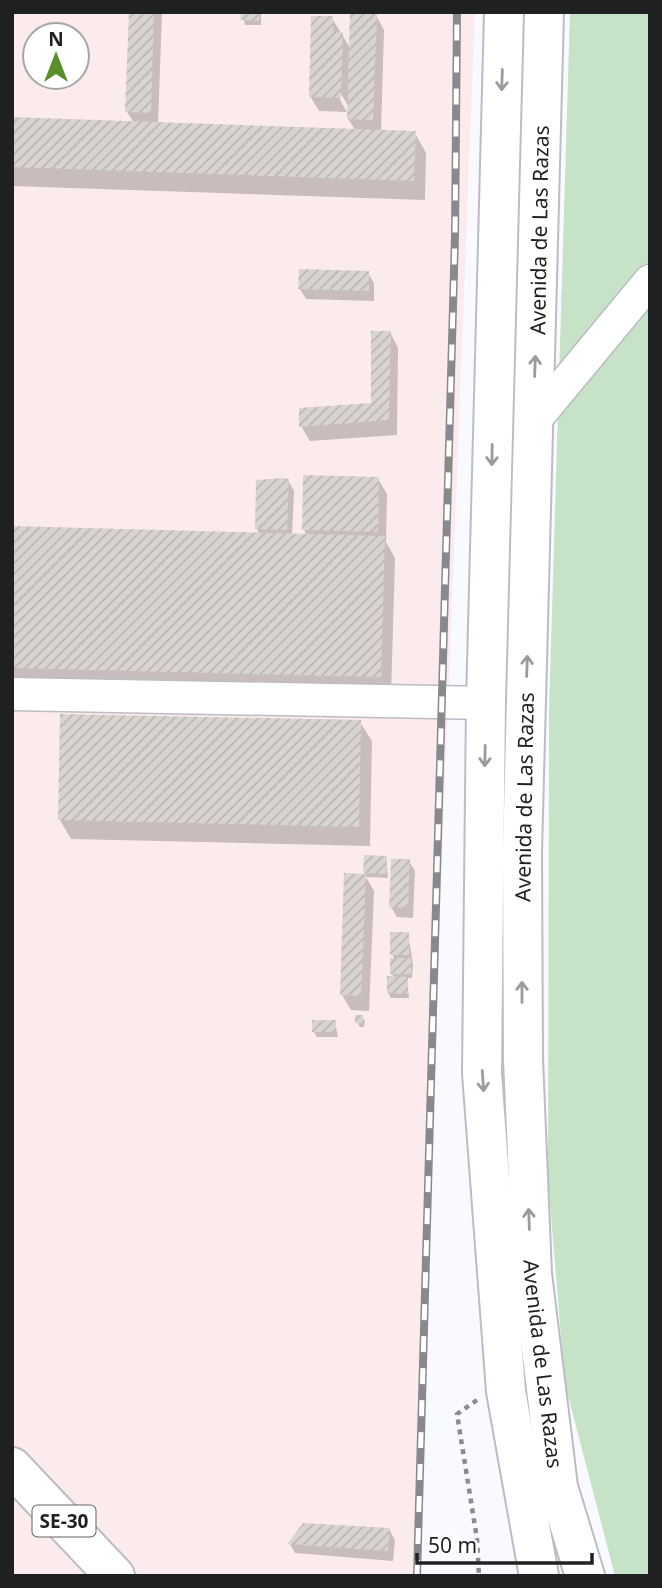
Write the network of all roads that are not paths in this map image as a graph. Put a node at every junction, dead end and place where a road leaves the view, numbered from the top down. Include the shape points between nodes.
1 (504, 12) edge
2 (544, 12) edge
3 (650, 281) edge
4 (534, 421) junction
5 (12, 694) edge
6 (486, 703) junction
7 (12, 1467) edge
8 (115, 1576) edge
9 (539, 1576) edge
10 (585, 1576) edge

1 -> 6 main road, Avenida de Las Razas
4 -> 2 main road, Avenida de Las Razas
3 - 4 street
10 -> 4 main road, Avenida de Las Razas via 558,1487 532,1274 523,1059 522,852
5 - 6 street
6 -> 9 main road, Avenida de Las Razas via 482,1073 506,1391
7 - 8 main road, SE-30

